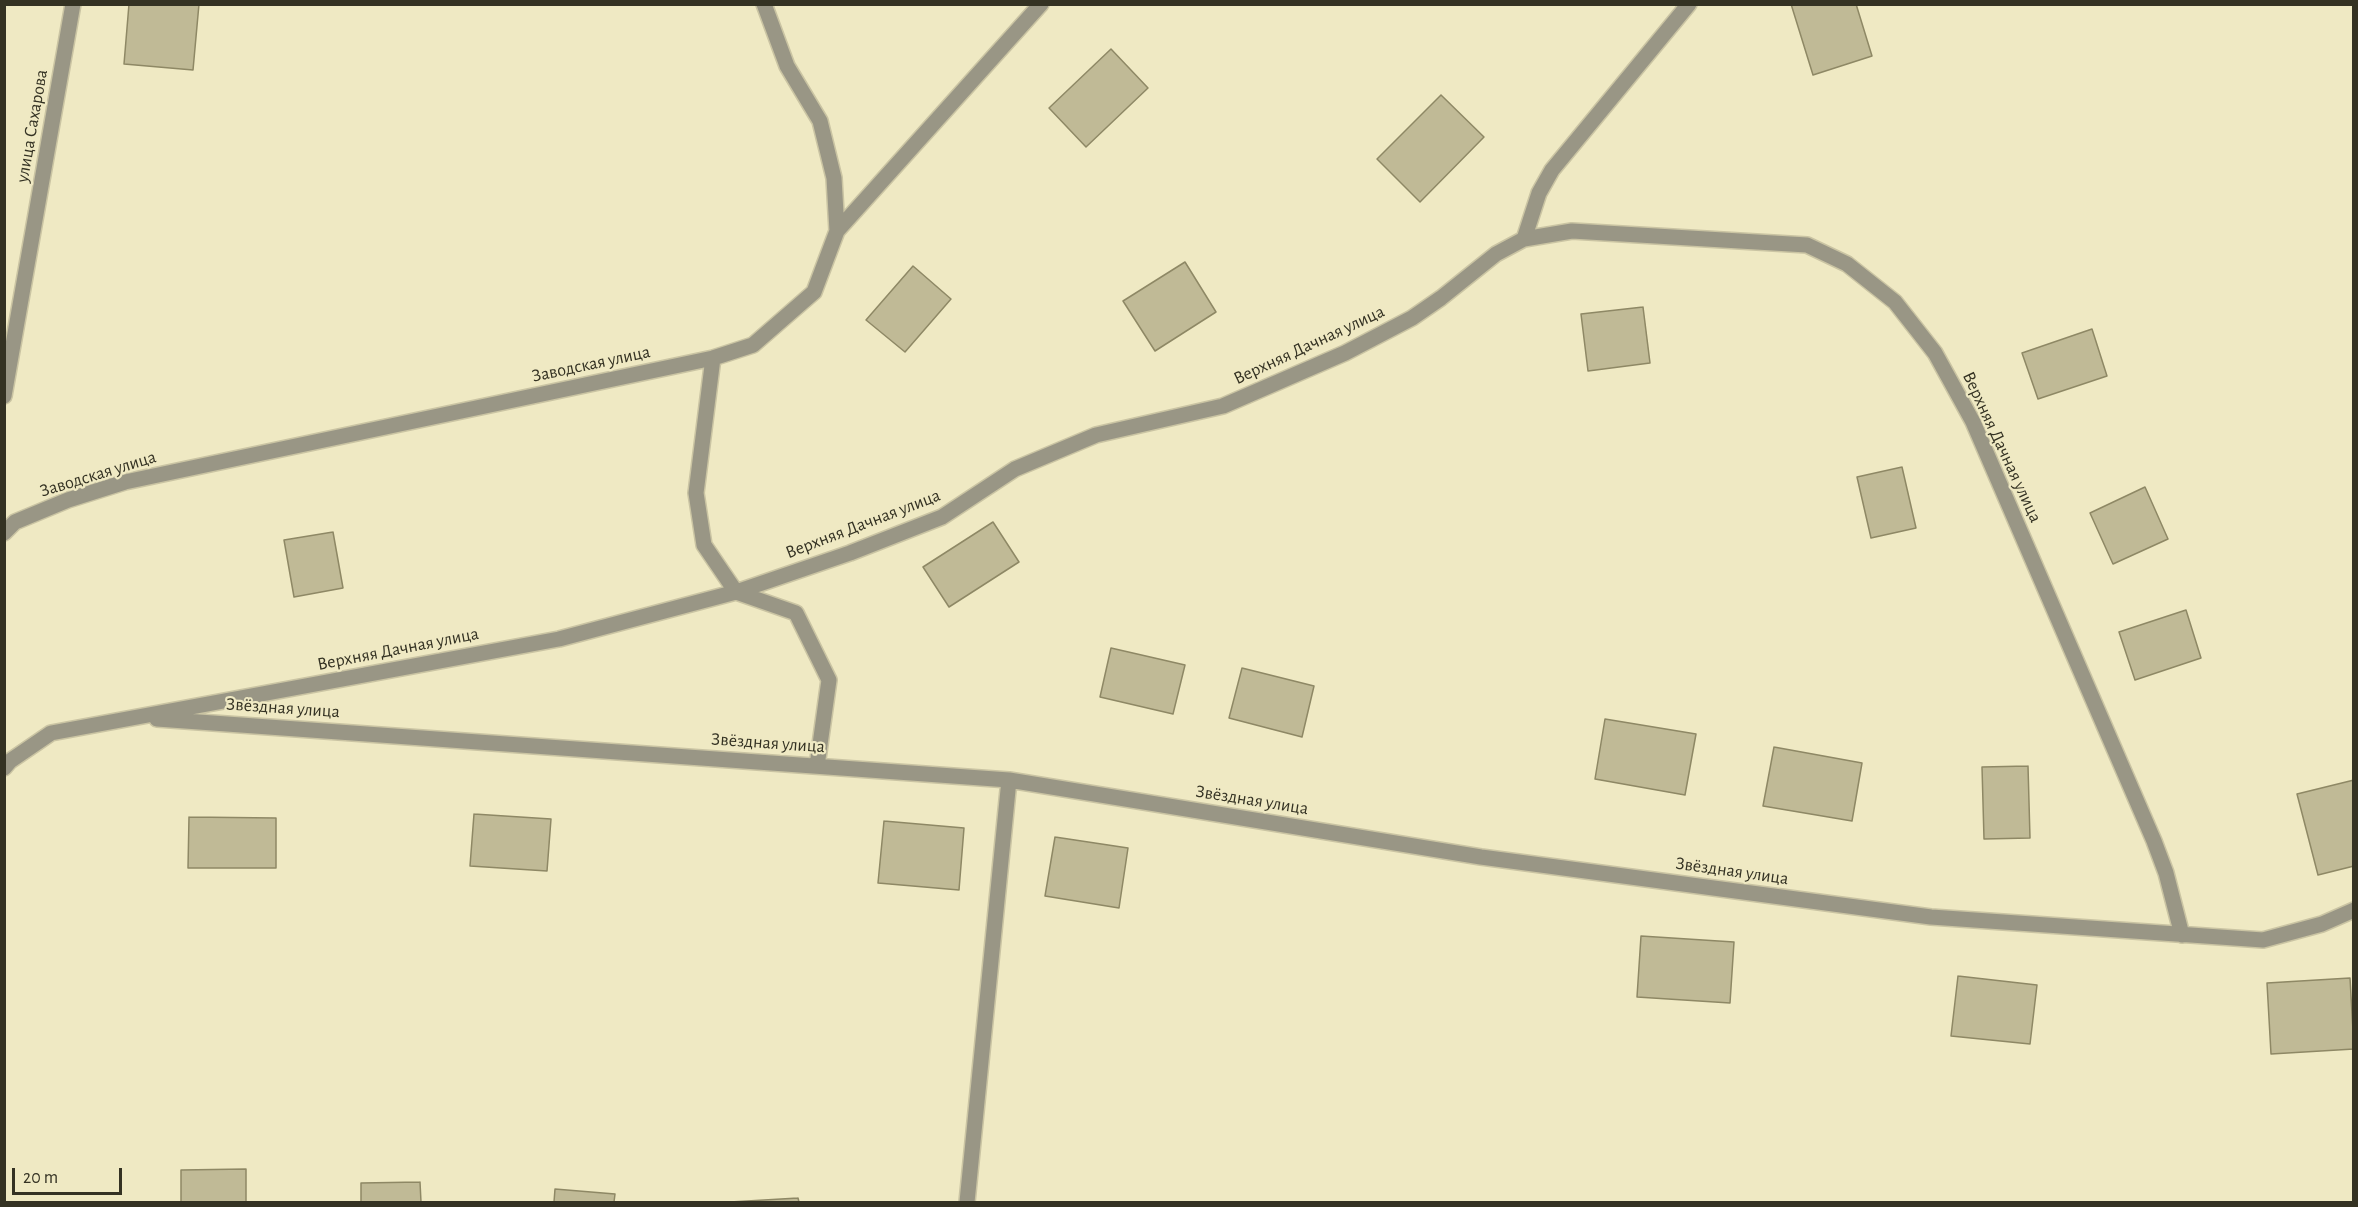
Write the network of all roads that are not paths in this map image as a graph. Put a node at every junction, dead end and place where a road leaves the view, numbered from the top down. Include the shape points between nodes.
1 (73, 4) edge
2 (764, 4) edge
3 (1041, 4) edge
4 (1689, 4) edge
5 (837, 231) junction
6 (1524, 239) junction
7 (713, 358) junction
8 (4, 396) edge
9 (4, 533) edge
10 (736, 592) junction
11 (136, 717) junction
12 (817, 766) junction
13 (4, 768) edge
14 (1009, 780) junction
15 (2354, 910) edge
16 (2182, 935) junction
17 (967, 1203) edge

1 - 8 street, улица Сахарова
2 - 5 street via 787,66 820,121 834,178
3 - 5 street, Заводская улица
4 - 6 street via 1552,170 1539,193
5 - 7 street, Заводская улица via 814,292 753,345
6 - 10 street, Верхняя Дачная улица via 1496,254 1412,318 1345,353 1223,406 1096,435 1015,469 942,517
6 - 16 street, Верхняя Дачная улица via 1572,231 1807,245 1847,264 1895,302 1935,353 1973,422 2154,841
7 - 9 street, Заводская улица via 125,482 15,522
7 - 10 street via 696,493 704,545
10 - 11 street, Верхняя Дачная улица via 559,639
10 - 12 street via 796,613 829,680
11 - 12 street, Звёздная улица
11 - 13 street, Верхняя Дачная улица via 51,733
12 - 14 street, Звёздная улица
14 - 16 street, Звёздная улица via 1481,857 1931,917
14 - 17 street
15 - 16 street, Звёздная улица via 2322,924 2263,940

